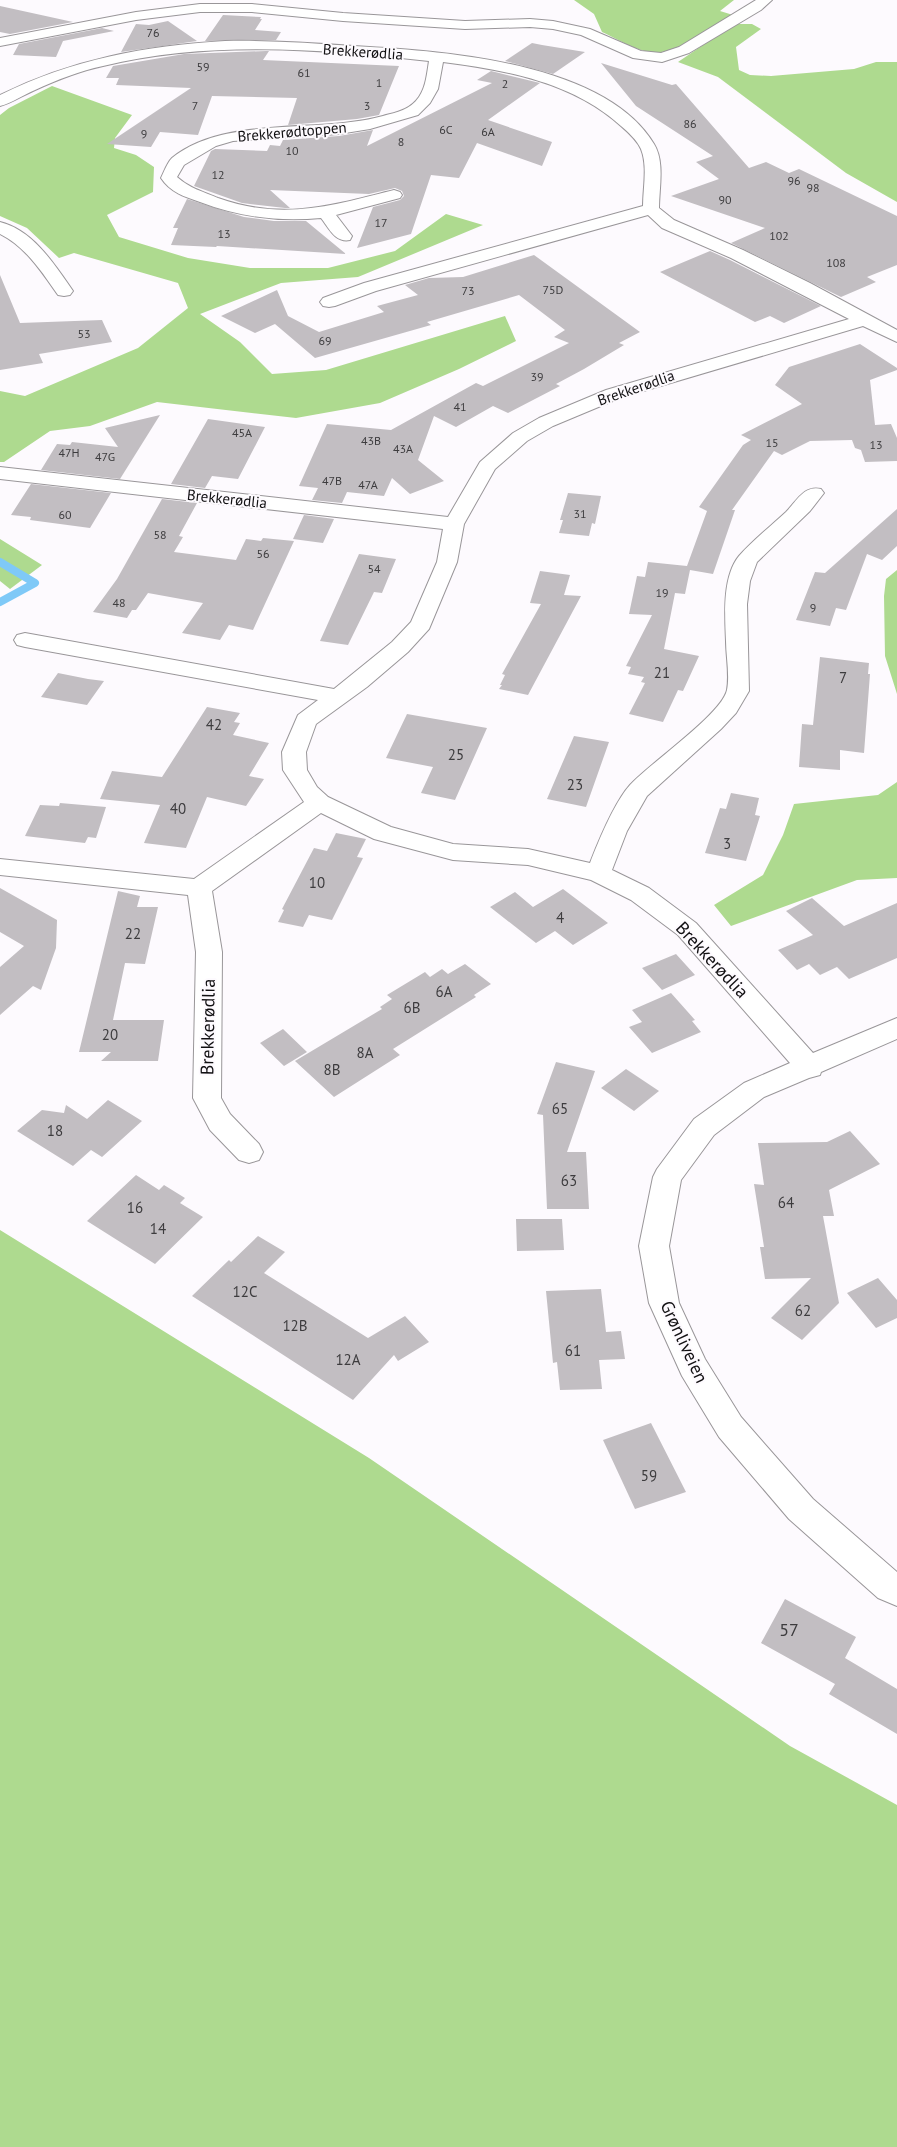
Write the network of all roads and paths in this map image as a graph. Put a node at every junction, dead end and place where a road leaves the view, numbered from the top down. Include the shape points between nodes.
1 (765, 0) edge
2 (0, 42) edge
3 (438, 58) junction
4 (0, 101) edge
5 (394, 195) dead end
6 (651, 209) junction
7 (326, 213) junction
8 (0, 227) edge
9 (344, 236) dead end
10 (64, 292) dead end
11 (329, 302) dead end
12 (864, 320) junction
13 (897, 337) edge
14 (0, 474) edge
15 (814, 493) dead end
16 (454, 524) junction
17 (25, 640) dead end
18 (338, 696) junction
19 (319, 803) junction
20 (0, 867) edge
21 (598, 873) junction
22 (199, 888) junction
23 (897, 1028) edge
24 (810, 1068) junction
25 (249, 1152) dead end
26 (897, 1590) edge

1 - 2 street via 684,50 662,58 638,55 585,32 553,25 465,25 252,8 200,8 136,16
3 - 4 street, Brekkerødlia via 263,45 169,50 112,59 71,70
3 - 6 street, Brekkerødlia via 545,77 578,90 624,121 648,146 652,166
3 - 7 street, Brekkerødtoppen via 426,100 413,112 339,129 231,136 210,143 177,162 169,178 175,186 214,203 248,212 286,216
5 - 7 street, Brekkerødtoppen
6 - 11 street via 370,287
6 - 12 street via 668,224 737,254
7 - 9 street
8 - 10 street via 13,233 43,261
12 - 13 street
12 - 16 street, Brekkerødlia via 613,394 546,422 520,437 486,466
14 - 16 street, Brekkerødlia
15 - 21 street via 747,560 739,581 736,604 738,692 712,724 638,791 615,831
16 - 18 street, Brekkerødlia via 447,562 422,624 400,647
17 - 18 street
18 - 19 street, Brekkerødlia via 306,720 294,752 295,770
19 - 21 street, Brekkerødlia via 383,833 453,852 528,857
19 - 22 street
20 - 22 street
21 - 24 street, Brekkerødlia via 640,894 687,929
22 - 25 street, Brekkerødlia via 210,952 208,1098 220,1122
23 - 24 street, Grønliveien
24 - 26 street, Grønliveien via 754,1090 704,1127 667,1177 654,1246 664,1303 693,1367 730,1427 800,1509

